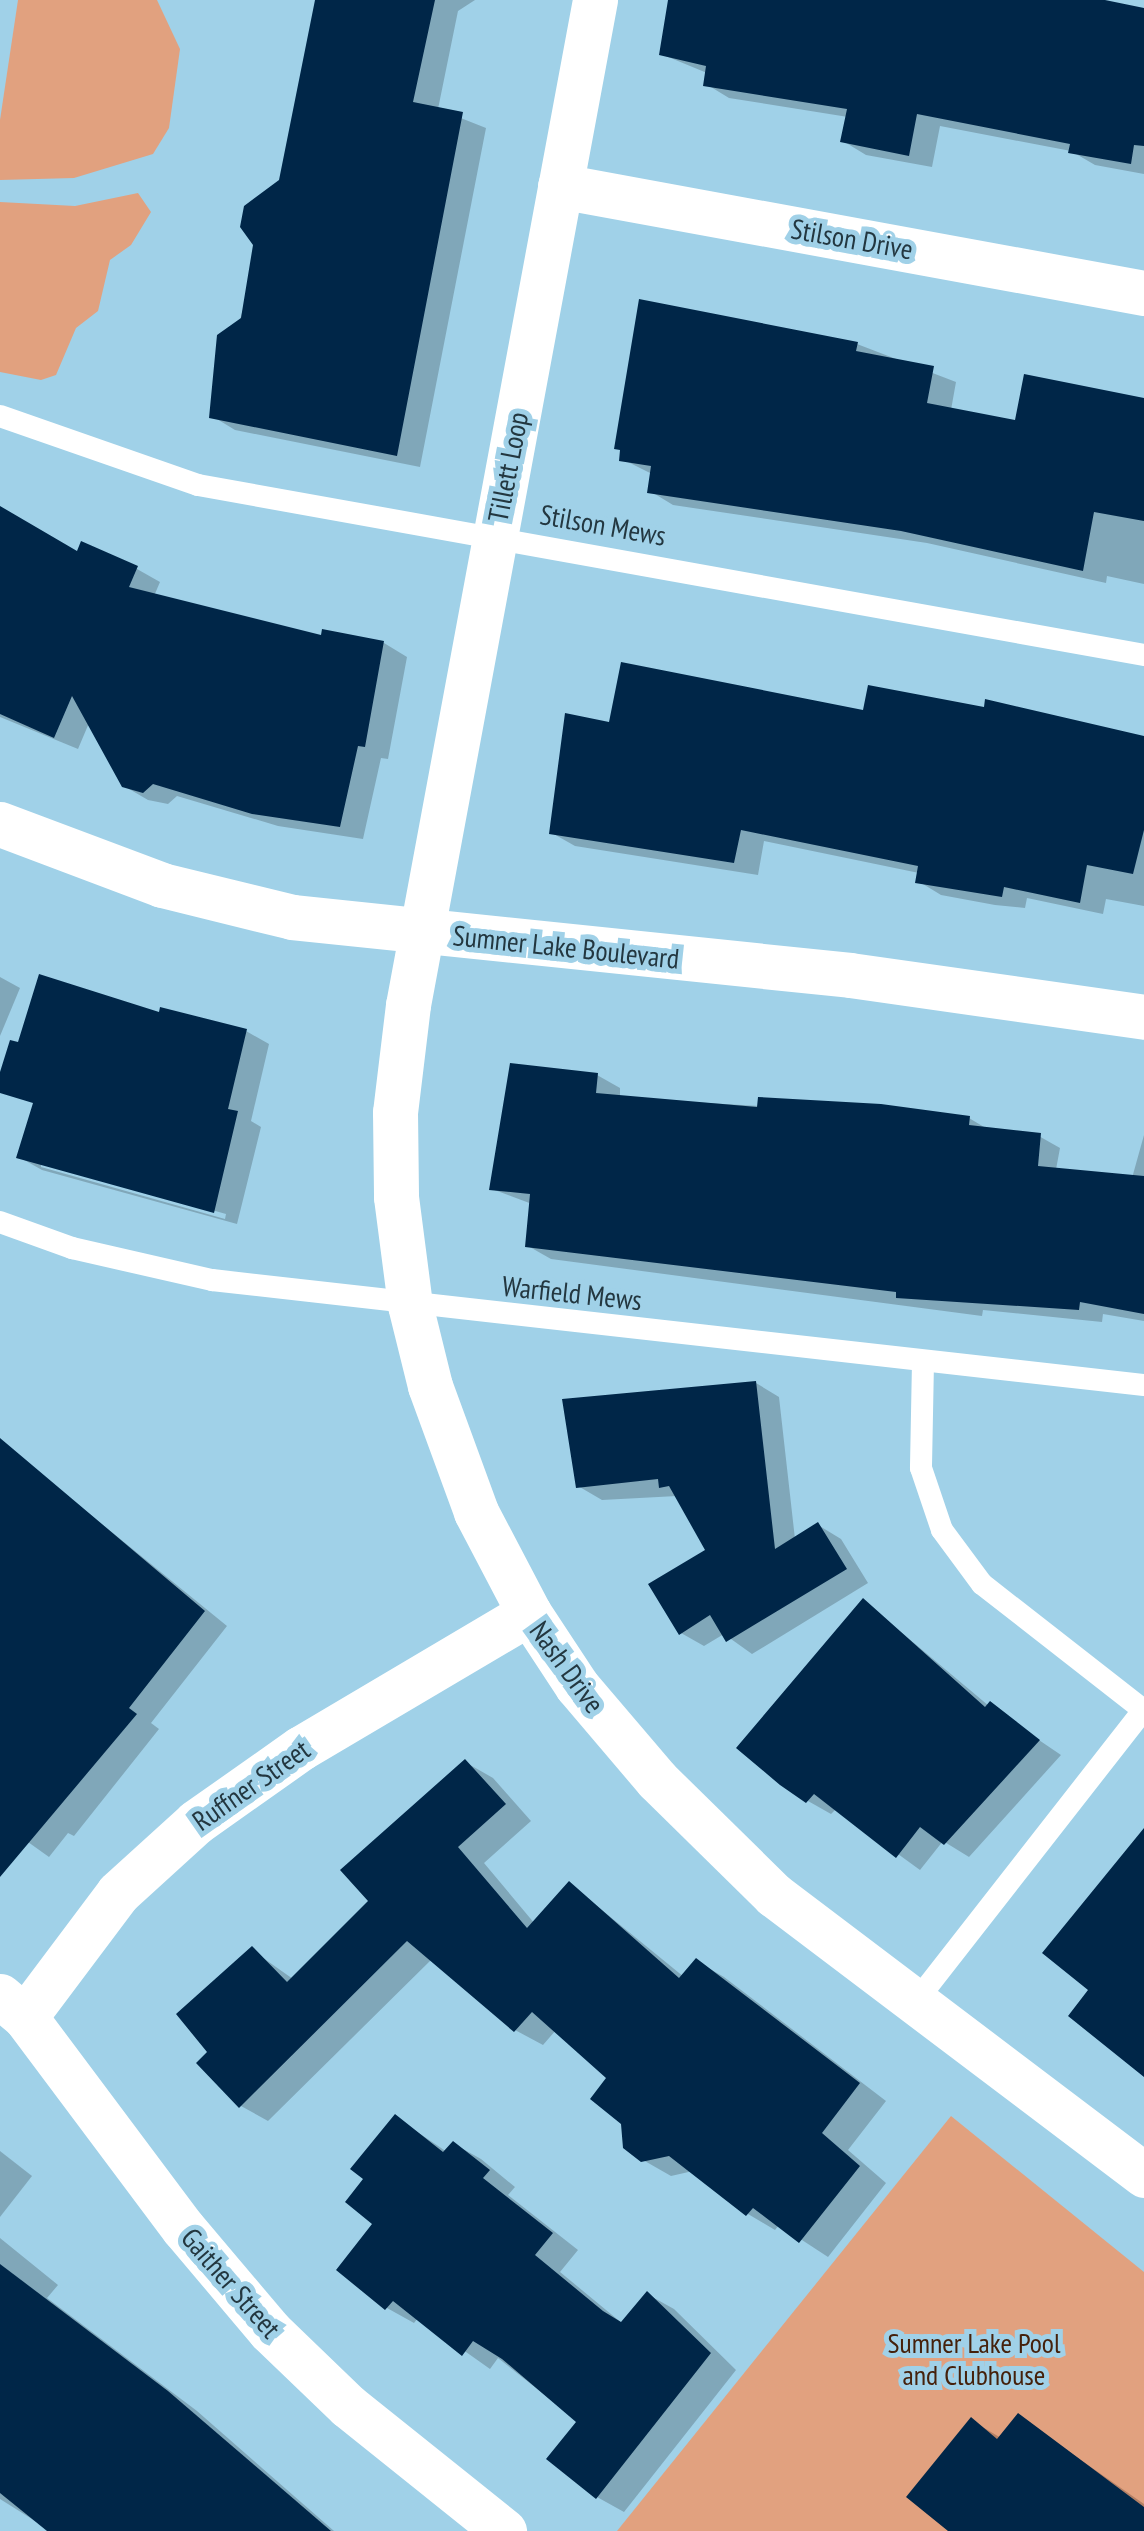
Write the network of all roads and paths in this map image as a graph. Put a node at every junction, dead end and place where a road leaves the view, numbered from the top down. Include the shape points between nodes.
1 (595, 0) edge
2 (560, 186) junction
3 (1144, 293) edge
4 (0, 416) edge
5 (495, 535) junction
6 (1144, 656) edge
7 (0, 824) edge
8 (421, 933) junction
9 (1144, 1017) edge
10 (0, 1222) edge
11 (410, 1305) junction
12 (923, 1362) junction
13 (1144, 1386) edge
14 (528, 1613) junction
15 (1144, 1709) edge
16 (12, 2006) edge
17 (913, 2006) junction
18 (1144, 2175) edge
19 (504, 2531) edge

1 - 2 street, Tillett Loop
2 - 3 street, Stilson Drive
2 - 5 street, Tillett Loop
4 - 5 lane, Stilson Mews via 198,485
5 - 6 lane, Stilson Mews
5 - 8 street, Tillett Loop
7 - 8 street, Sumner Lake Boulevard via 162,885 292,917
8 - 9 street, Sumner Lake Boulevard via 850,975
8 - 11 street, Nash Drive via 395,1112 396,1197
10 - 11 lane, Warfield Mews via 72,1248 212,1280
11 - 12 lane, Warfield Mews
11 - 14 street, Nash Drive via 430,1386 476,1512
12 - 13 lane, Warfield Mews
12 - 15 lane via 921,1468 942,1530 982,1584
14 - 16 street, Ruffner Street via 302,1748 196,1822
14 - 17 street, Nash Drive via 576,1686 656,1780 774,1894
15 - 17 lane
16 - 19 street, Gaither Street via 270,2331 348,2406
17 - 18 street, Nash Drive

